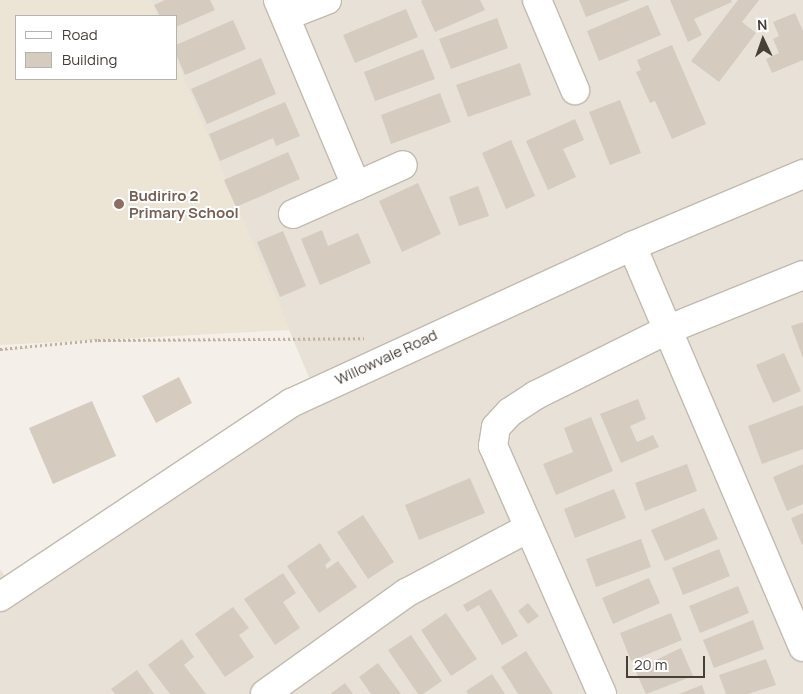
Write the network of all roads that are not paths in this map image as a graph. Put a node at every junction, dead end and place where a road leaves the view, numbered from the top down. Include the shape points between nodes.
1 (327, 0) edge
2 (537, 0) edge
3 (282, 8) edge
4 (575, 90) dead end
5 (403, 165) dead end
6 (803, 174) edge
7 (356, 186) junction
8 (293, 214) dead end
9 (632, 246) junction
10 (803, 275) edge
11 (669, 329) junction
12 (529, 528) junction
13 (0, 597) edge
14 (803, 647) edge
15 (266, 694) edge
16 (602, 694) edge

1 - 3 street
2 - 4 street
3 - 7 street
5 - 7 street
6 - 9 street, Willowvale Road
7 - 8 street
9 - 11 street
9 - 13 street, Willowvale Road via 291,402
10 - 11 street
11 - 12 street via 536,395 510,412 496,427 493,446
11 - 14 street
12 - 15 street via 406,594
12 - 16 street

